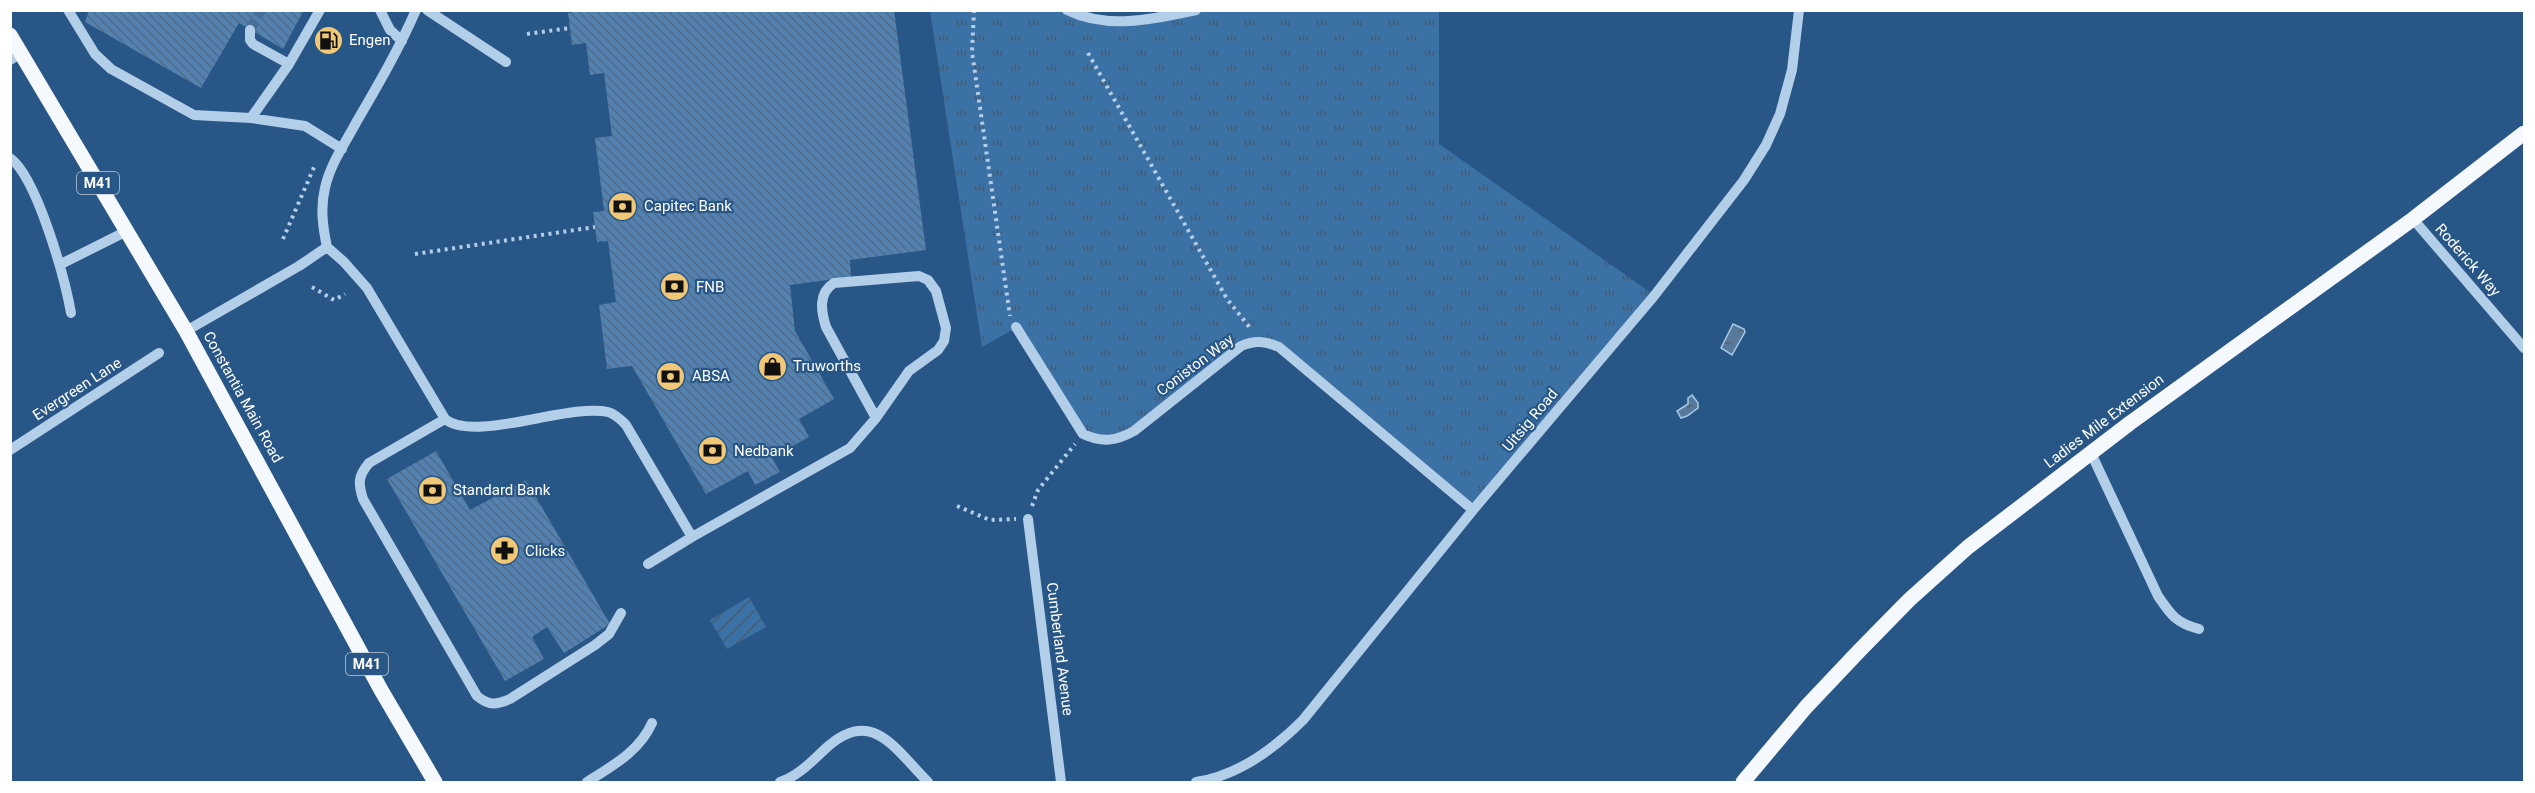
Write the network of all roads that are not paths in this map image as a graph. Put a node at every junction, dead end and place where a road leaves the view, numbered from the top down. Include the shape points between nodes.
1 (68, 10) edge
2 (321, 10) edge
3 (380, 10) edge
4 (416, 10) edge
5 (427, 10) edge
6 (1067, 10) edge
7 (1196, 10) edge
8 (1799, 10) edge
9 (250, 30) dead end
10 (10, 35) edge
11 (402, 41) junction
12 (16, 56) edge
13 (506, 62) dead end
14 (289, 64) junction
15 (251, 118) junction
16 (2524, 133) edge
17 (342, 149) junction
18 (10, 158) edge
19 (2413, 219) junction
20 (127, 231) junction
21 (327, 248) junction
22 (61, 264) junction
23 (71, 313) dead end
24 (1016, 327) road end
25 (186, 331) junction
26 (2524, 348) edge
27 (159, 353) dead end
28 (876, 418) junction
29 (445, 419) junction
30 (10, 450) edge
31 (2091, 453) junction
32 (1473, 510) junction
33 (1028, 519) road end
34 (692, 537) junction
35 (648, 564) dead end
36 (621, 613) dead end
37 (2199, 629) dead end
38 (652, 723) dead end
39 (435, 783) edge
40 (587, 783) edge
41 (780, 783) edge
42 (928, 783) edge
43 (1061, 783) edge
44 (1196, 783) edge
45 (1743, 783) edge

1 - 15 street via 95,54 111,69 194,116
2 - 14 street
3 - 11 street via 390,30
4 - 11 street
5 - 13 street
6 - 7 street via 1091,20 1112,22
8 - 32 street, Uitsig Road via 1792,70 1780,114 1744,180 1654,296
9 - 14 street via 253,44
10 - 12 main road, Constantia Main Road / M41
11 - 17 street
12 - 20 main road, Constantia Main Road / M41
14 - 15 street
15 - 17 street via 305,126
16 - 19 main road, Ladies Mile Extension
17 - 21 street via 325,187 323,228
18 - 22 street via 20,166 29,184
19 - 26 street, Roderick Way
19 - 31 main road, Ladies Mile Extension
20 - 22 street
20 - 25 main road, Constantia Main Road / M41
21 - 25 street
21 - 29 street via 367,288
22 - 23 street
24 - 32 street, Coniston Way via 1083,434 1107,441 1134,431 1241,346 1261,341 1279,347
25 - 39 main road, Constantia Main Road / M41
27 - 30 street, Evergreen Lane
28 - 28 street via 826,327 822,314 824,293 834,283 919,276 936,291 946,328 944,341 909,371
28 - 34 street via 850,448
29 - 34 street via 462,427 597,412 617,416
29 - 36 street via 369,463 360,474 359,486 477,696 486,704 510,699 595,645 609,634
31 - 37 street via 2158,596 2171,616
31 - 45 main road, Ladies Mile Extension via 1968,547 1909,600 1806,707
32 - 44 street, Uitsig Road via 1283,740 1231,771
33 - 43 street, Cumberland Avenue
34 - 35 street
38 - 40 street via 637,747
41 - 42 street via 804,770 839,736 855,730 882,737

